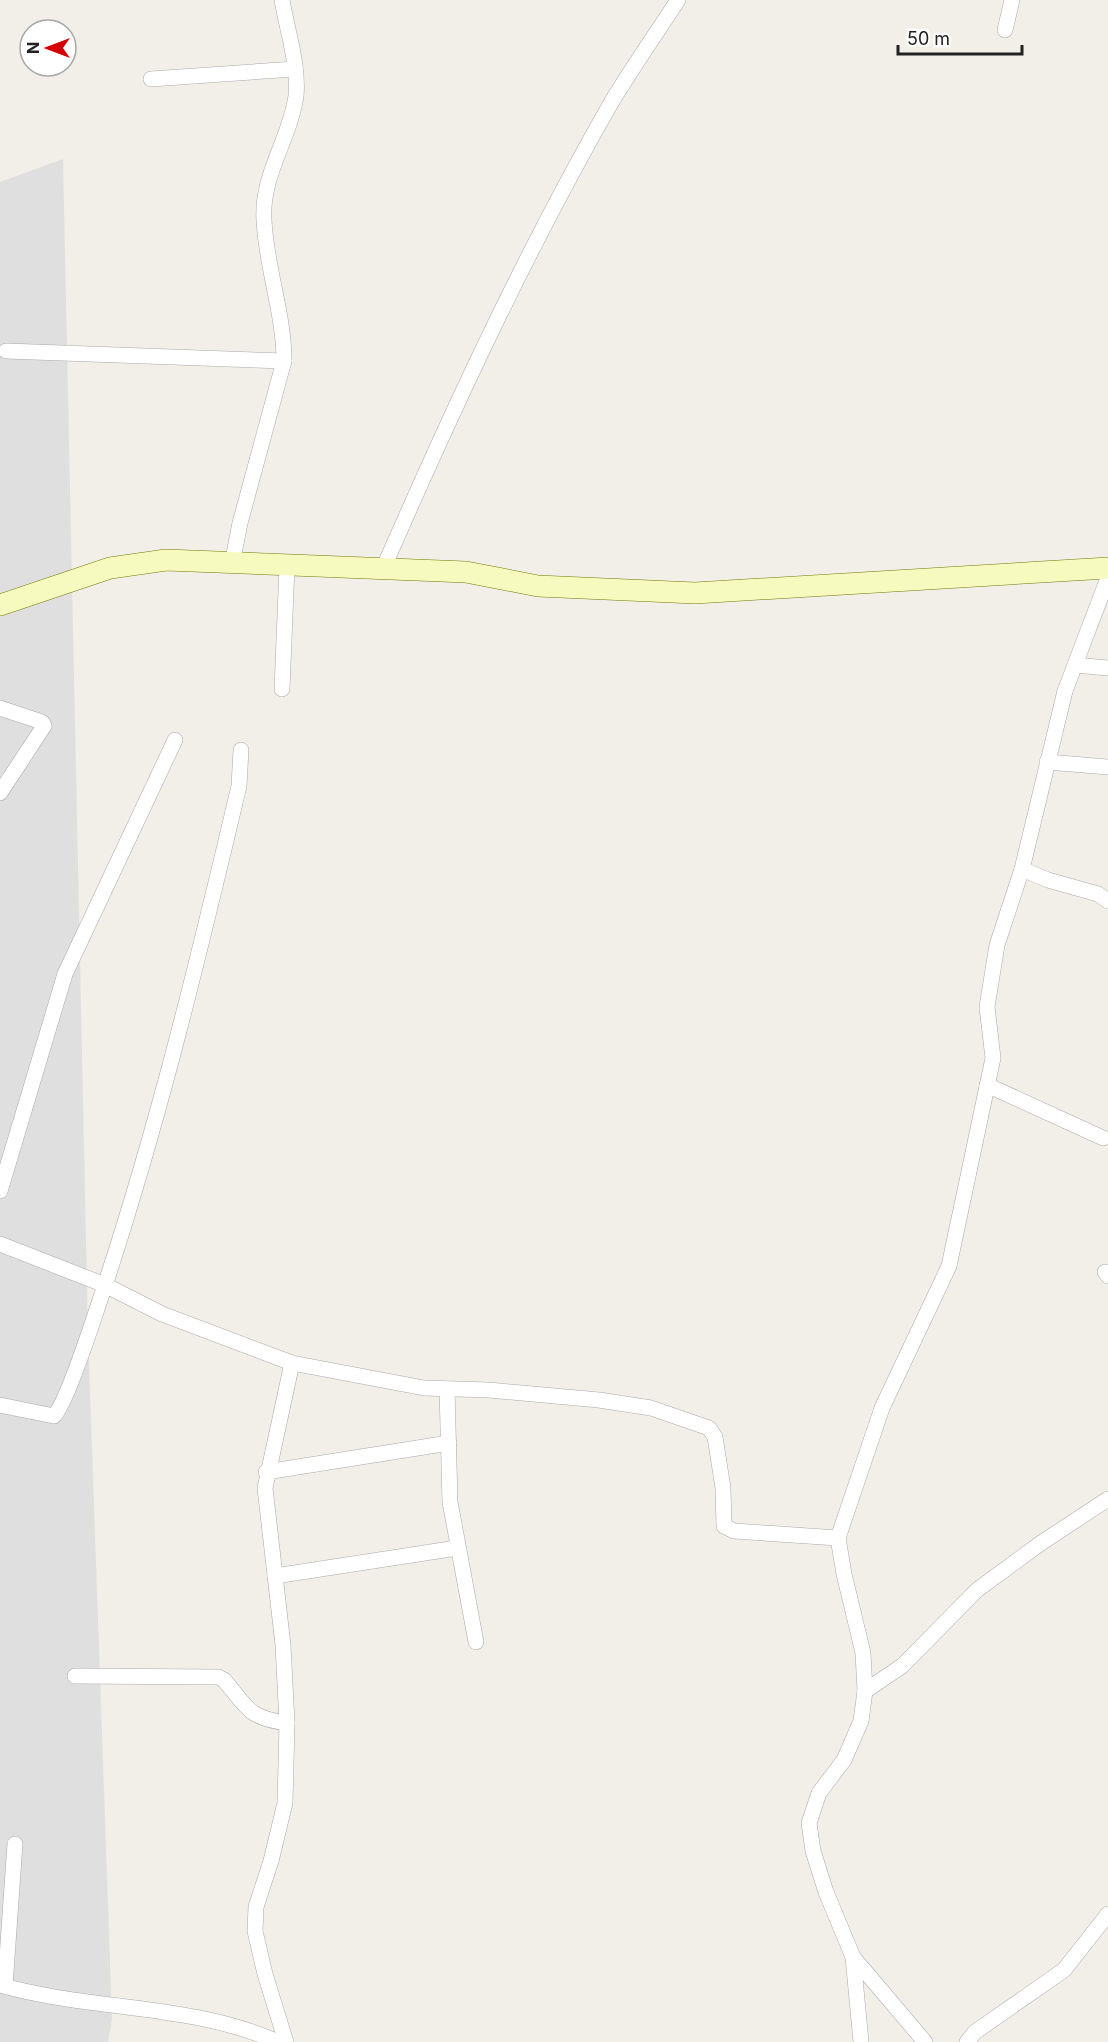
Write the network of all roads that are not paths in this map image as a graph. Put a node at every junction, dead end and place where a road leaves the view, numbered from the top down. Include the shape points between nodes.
1 (282, 0) edge
2 (678, 0) edge
3 (1012, 0) edge
4 (1005, 30) dead end
5 (295, 69) junction
6 (151, 78) dead end
7 (6, 351) dead end
8 (284, 361) junction
9 (232, 564) junction
10 (287, 566) junction
11 (1108, 568) edge
12 (383, 569) junction
13 (1108, 578) edge
14 (0, 605) edge
15 (1075, 665) junction
16 (1108, 668) edge
17 (282, 689) dead end
18 (0, 708) edge
19 (175, 740) dead end
20 (240, 750) dead end
21 (1047, 762) junction
22 (1108, 767) edge
23 (0, 793) edge
24 (1023, 869) junction
25 (1108, 902) edge
26 (987, 1085) junction
27 (1103, 1138) dead end
28 (0, 1191) edge
29 (0, 1244) edge
30 (105, 1285) junction
31 (292, 1363) junction
32 (447, 1389) junction
33 (0, 1405) edge
34 (448, 1443) junction
35 (266, 1472) junction
36 (1108, 1499) edge
37 (838, 1538) junction
38 (457, 1548) junction
39 (275, 1576) junction
40 (476, 1642) dead end
41 (75, 1676) dead end
42 (864, 1691) junction
43 (287, 1723) junction
44 (15, 1844) dead end
45 (1108, 1914) edge
46 (853, 1957) junction
47 (2, 1986) edge
48 (278, 2042) edge
49 (286, 2042) edge
50 (861, 2042) edge
51 (925, 2042) edge
52 (967, 2042) edge

1 - 5 street
2 - 12 street via 612,103 535,247 449,419
3 - 4 street
5 - 6 street
5 - 8 street via 296,95 265,192 264,220 284,339
7 - 8 street
8 - 9 street
9 - 10 street
9 - 14 street via 166,560 110,568
10 - 12 street
10 - 17 street
11 - 12 street via 695,593 538,586 466,572
13 - 15 street
15 - 16 street
15 - 21 street
18 - 23 street via 29,716 44,726
19 - 28 street via 65,974
20 - 30 street via 239,786 188,1004
21 - 22 street
21 - 24 street
24 - 25 street via 1098,894
24 - 26 street via 997,945 987,1006 993,1058
26 - 27 street
26 - 37 street via 949,1266 882,1408
29 - 30 street
30 - 31 street via 162,1314
30 - 33 street via 58,1412 49,1416
31 - 32 street
31 - 35 street
32 - 34 street
32 - 37 street via 599,1400 651,1408 709,1428 715,1437 723,1488 724,1526 734,1531
34 - 35 street
34 - 38 street via 450,1502
35 - 39 street
36 - 42 street via 977,1590 902,1666
37 - 42 street via 863,1653
38 - 39 street
38 - 40 street
39 - 43 street
41 - 43 street via 218,1677 262,1720
42 - 46 street via 861,1721 844,1760 819,1793 809,1823 826,1892
43 - 49 street via 285,1803 272,1861 256,1907 255,1932
44 - 47 street
45 - 52 street via 1065,1970 975,2032
46 - 50 street
46 - 51 street
47 - 48 street via 35,1995 187,2015

